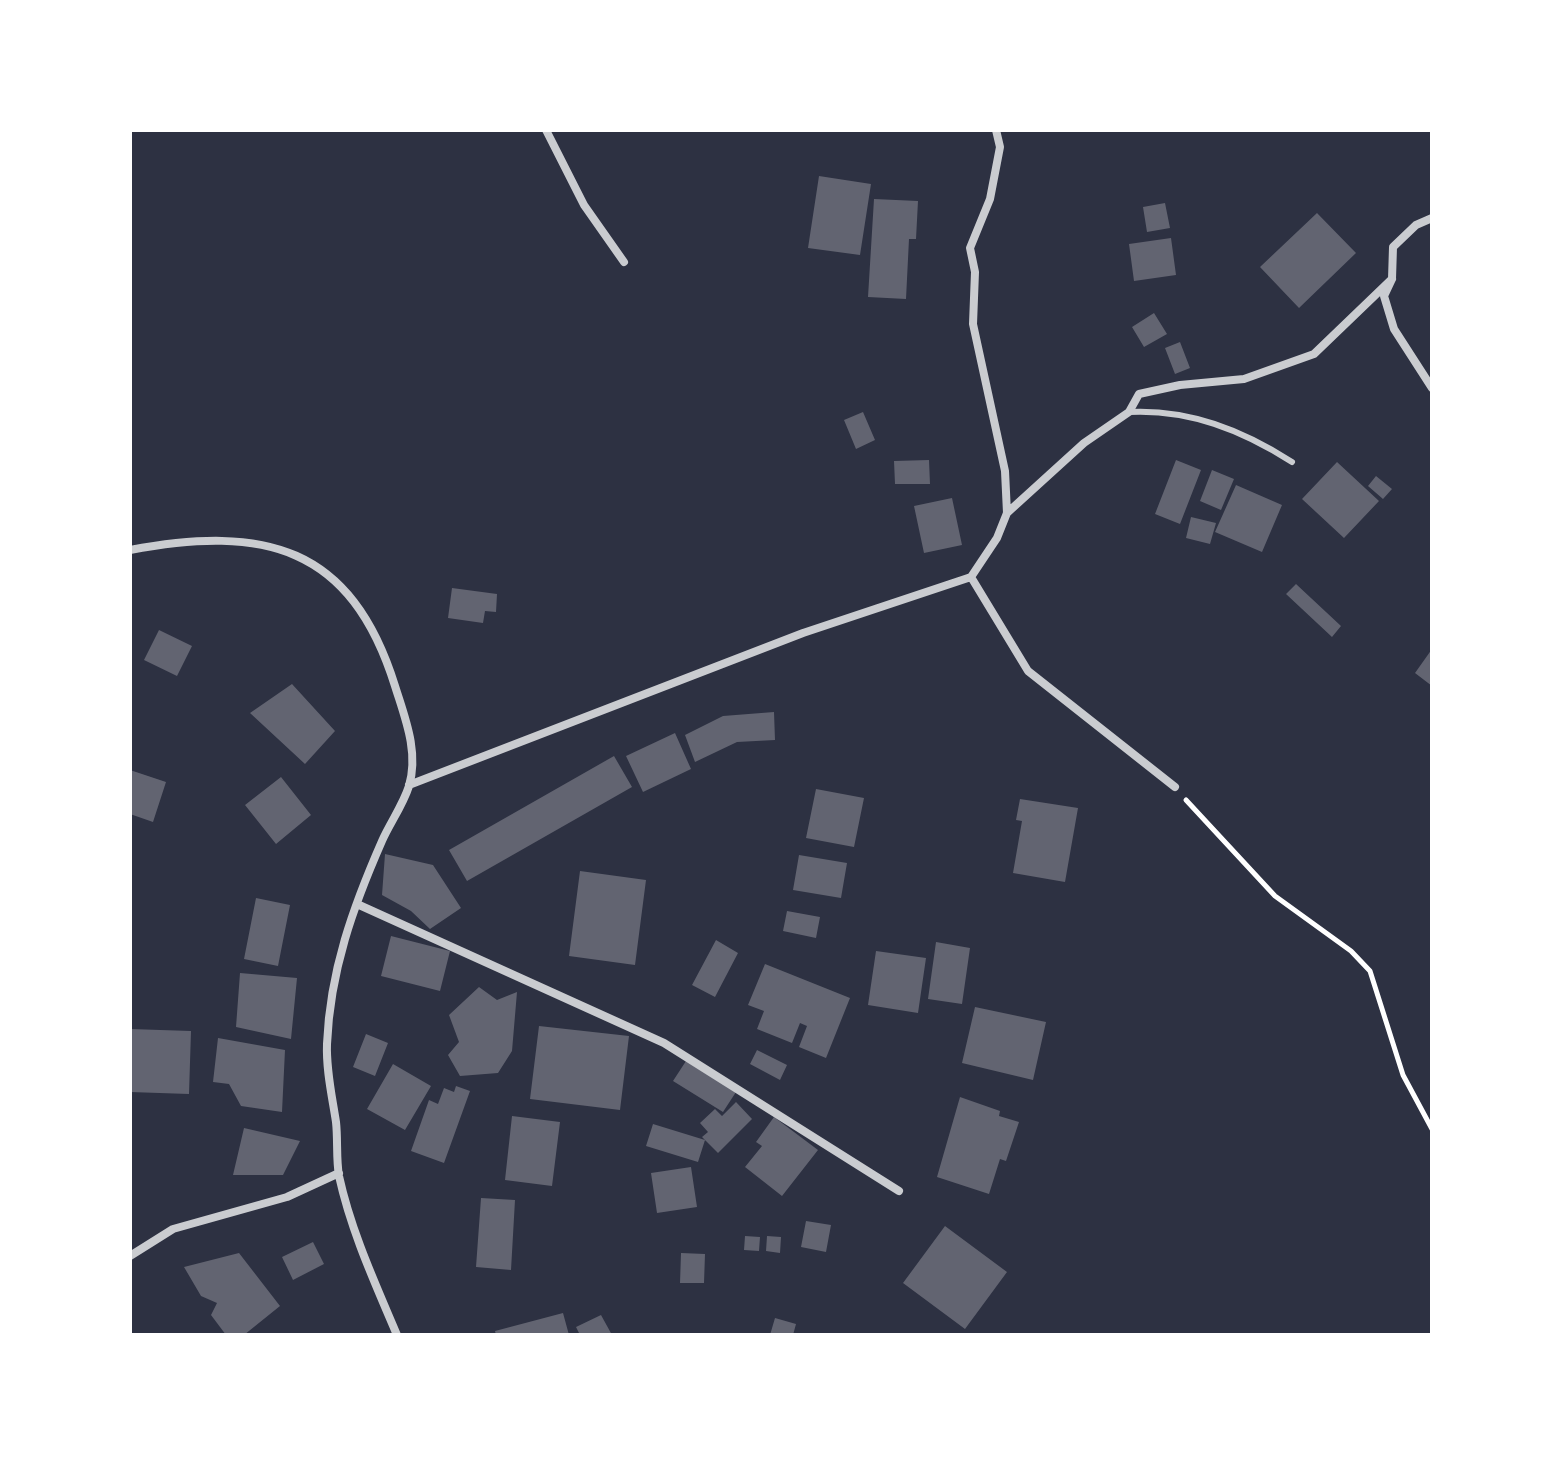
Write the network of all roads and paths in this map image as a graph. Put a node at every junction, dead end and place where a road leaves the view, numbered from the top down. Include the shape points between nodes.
1 (546, 130) edge
2 (996, 130) edge
3 (1432, 218) edge
4 (624, 262) dead end
5 (1392, 279) junction
6 (1432, 388) edge
7 (1129, 412) junction
8 (1292, 462) dead end
9 (1007, 513) junction
10 (130, 550) edge
11 (971, 577) junction
12 (409, 785) junction
13 (1175, 787) joint
14 (357, 904) junction
15 (1432, 1129) edge
16 (339, 1173) junction
17 (899, 1191) dead end
18 (130, 1256) edge
19 (397, 1335) edge

1 - 4 street via 584,205
2 - 9 street via 1000,147 990,199 970,248 975,272 973,324 1005,471
3 - 5 street via 1393,247
5 - 6 street via 1384,296 1394,329
5 - 7 street via 1314,354 1244,379 1139,394
7 - 8 lane via 1182,413 1257,439
7 - 9 street via 1084,443
9 - 11 street
10 - 12 street via 202,540 263,544 299,556 327,575 364,612 382,645 413,746
11 - 12 street via 803,633
11 - 13 street via 1028,671
12 - 14 street
13 - 15 path via 1275,896 1370,971 1403,1075
14 - 16 street via 332,985 327,1047
14 - 17 street via 664,1043
16 - 18 street via 287,1197 173,1229
16 - 19 street via 359,1243

